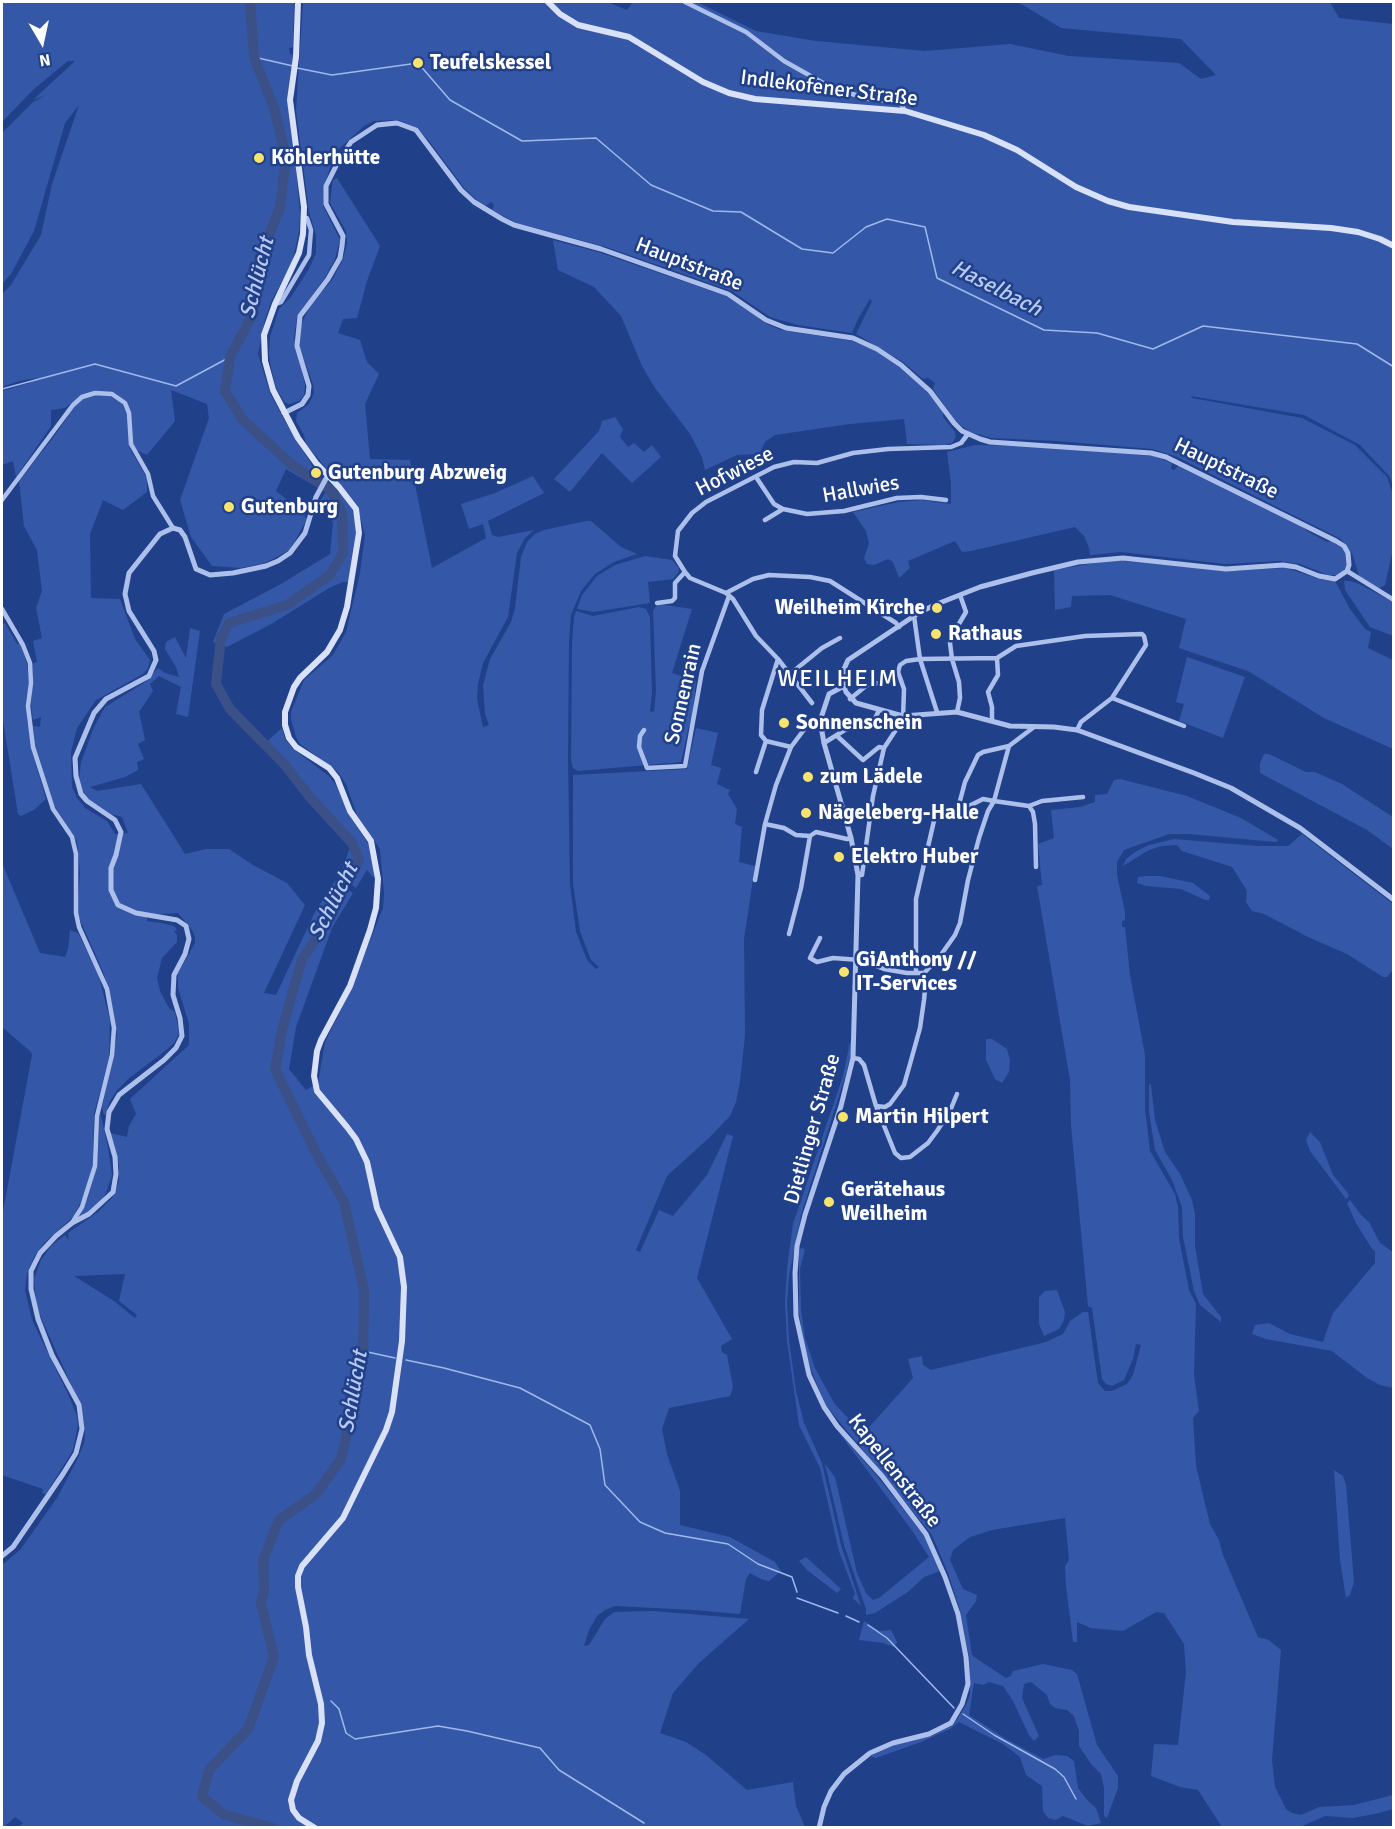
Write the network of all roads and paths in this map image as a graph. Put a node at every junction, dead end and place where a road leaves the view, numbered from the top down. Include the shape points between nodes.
1 (298, 2) edge
2 (548, 2) edge
3 (686, 2) edge
4 (905, 111) junction
5 (304, 218) junction
6 (1394, 246) edge
7 (275, 304) junction
8 (284, 413) junction
9 (968, 434) junction
10 (326, 477) junction
11 (756, 477) junction
12 (2, 500) edge
13 (946, 500) dead end
14 (783, 509) junction
15 (765, 520) dead end
16 (173, 528) junction
17 (1347, 571) junction
18 (685, 572) junction
19 (727, 595) junction
20 (960, 595) junction
21 (1394, 600) edge
22 (657, 603) dead end
23 (2, 609) edge
24 (914, 616) junction
25 (899, 627) junction
26 (840, 638) dead end
27 (998, 658) junction
28 (778, 659) junction
29 (920, 659) junction
30 (952, 659) junction
31 (898, 672) junction
32 (790, 674) junction
33 (844, 686) junction
34 (1112, 698) junction
35 (850, 699) junction
36 (812, 703) dead end
37 (879, 710) junction
38 (937, 712) junction
39 (957, 712) junction
40 (903, 716) junction
41 (820, 721) junction
42 (992, 721) junction
43 (1184, 726) dead end
44 (1034, 728) junction
45 (644, 730) dead end
46 (1077, 730) junction
47 (837, 736) junction
48 (766, 741) junction
49 (824, 743) junction
50 (1009, 746) junction
51 (791, 747) junction
52 (884, 748) junction
53 (756, 772) dead end
54 (1083, 797) dead end
55 (994, 801) junction
56 (1029, 806) junction
57 (957, 812) junction
58 (765, 824) junction
59 (810, 836) junction
60 (851, 838) junction
61 (1036, 867) dead end
62 (858, 875) junction
63 (755, 880) dead end
64 (1394, 900) edge
65 (789, 934) dead end
66 (820, 938) dead end
67 (855, 960) junction
68 (916, 973) junction
69 (924, 973) junction
70 (853, 1058) junction
71 (957, 1094) dead end
72 (876, 1106) junction
73 (72, 1223) junction
74 (795, 1273) joint
75 (2, 1556) edge
76 (315, 1827) edge
77 (819, 1827) edge

1 - 5 main road via 290,113
2 - 4 main road, Indlekofener Straße via 578,25 629,37 703,82 729,93 755,99
3 - 4 street via 746,32 784,62 832,88 869,99 900,102
4 - 6 main road, Indlekofener Straße via 984,135 1017,150 1076,187 1129,207 1233,222 1331,228 1358,232
5 - 7 main road via 299,253
5 - 7 street via 311,230 309,255 281,302
7 - 8 main road via 264,335 264,362
8 - 9 street, Hauptstraße via 302,404 308,395 297,346 300,316 340,258 343,236 326,204 326,186 351,142 368,129 397,123 416,130 461,190 487,211 514,225 601,249 728,294 766,320 786,328 843,336 869,345 901,365 930,391 954,423
8 - 10 main road
9 - 11 street, Hofwiese via 951,447 853,453 817,463 794,462 774,466
9 - 17 street, Hauptstraße via 990,442 1166,457 1344,546 1348,553
10 - 16 street via 315,497 305,533 290,554 266,566 210,575 195,569 185,537
10 - 76 main road via 356,509 356,562 340,630 327,652 294,687 285,725 296,747 329,768 337,778 350,811 371,841 377,894 363,951 350,986 321,1040 314,1076 317,1091 352,1133 367,1162 377,1208 400,1257 404,1310 394,1400 386,1430 343,1518 298,1576 322,1723 318,1742 291,1800 299,1818
11 - 14 street via 774,504
11 - 18 street, Hofwiese via 706,502 683,522 675,556
12 - 16 street via 73,405 82,397 105,392 125,404 131,444 148,474 153,496
13 - 14 street, Hallwies via 897,498 826,514
14 - 15 street
16 - 73 street via 160,534 129,573 125,594 129,611 156,660 149,676 106,699 94,713 75,758 81,794 115,820 120,832 111,868 111,890 118,905 136,913 177,920 186,926 189,939 174,975 173,996 182,1036 164,1060 119,1095 107,1129 115,1157 113,1192 89,1214
17 - 20 street via 1335,579 1283,565 1226,569 1103,558 1032,573
17 - 21 street
18 - 19 street
18 - 22 street via 675,583 675,598
19 - 25 street via 753,579 769,575 810,577 830,581
19 - 28 street
19 - 45 street, Sonnenrain via 702,671 685,766 647,768 639,747
20 - 24 street
20 - 30 street via 966,612 950,643
23 - 73 street via 30,663 28,706 33,747 53,809 72,837 79,927 107,989 114,1028 112,1055 97,1116 95,1166 82,1207
24 - 25 street
24 - 29 street
25 - 33 street via 848,660
26 - 32 street
27 - 30 street
27 - 34 street via 1016,646 1044,641 1142,634 1146,645
27 - 42 street via 998,675 988,692
28 - 32 street
28 - 48 street via 762,710 761,735
29 - 30 street
29 - 31 street via 906,661
29 - 38 street
30 - 39 street via 959,682
31 - 35 street via 867,685
31 - 40 street via 903,683
32 - 36 street
33 - 35 street
33 - 41 street via 829,694
34 - 43 street
34 - 46 street via 1081,722
35 - 37 street
37 - 40 street
37 - 47 street via 874,719
38 - 39 street
38 - 40 street
39 - 42 street
40 - 52 street
41 - 49 street, Dietlinger Straße
41 - 51 street via 806,727
42 - 44 street
44 - 46 street
44 - 50 street
46 - 64 street via 1231,788 1300,828
47 - 49 street
47 - 52 street via 863,760 879,747
48 - 51 street
48 - 53 street
49 - 60 street, Dietlinger Straße
50 - 55 street
50 - 57 street via 978,755
51 - 58 street
52 - 62 street via 862,875
54 - 56 street
55 - 56 street
55 - 57 street via 983,799
55 - 69 street via 979,838 956,935
56 - 61 street via 1035,824
57 - 68 street via 936,812 916,899
58 - 59 street
58 - 63 street
59 - 60 street via 816,832
59 - 65 street
60 - 62 street, Dietlinger Straße
62 - 67 street, Dietlinger Straße
66 - 67 street via 810,958 817,962 833,958
67 - 68 street
67 - 70 street, Dietlinger Straße
68 - 69 street
69 - 72 street via 920,1028 904,1085 890,1104
70 - 72 street via 864,1065
70 - 74 street, Dietlinger Straße via 805,1215
71 - 72 street via 937,1131 910,1157 895,1154
73 - 75 street via 40,1253 31,1271 31,1289 52,1355 79,1405 82,1429 76,1453 63,1474 13,1547
74 - 77 street, Kapellenstraße via 796,1316 809,1375 837,1426 926,1534 958,1614 968,1684 951,1723 929,1734 893,1743 870,1754 844,1774 831,1791

